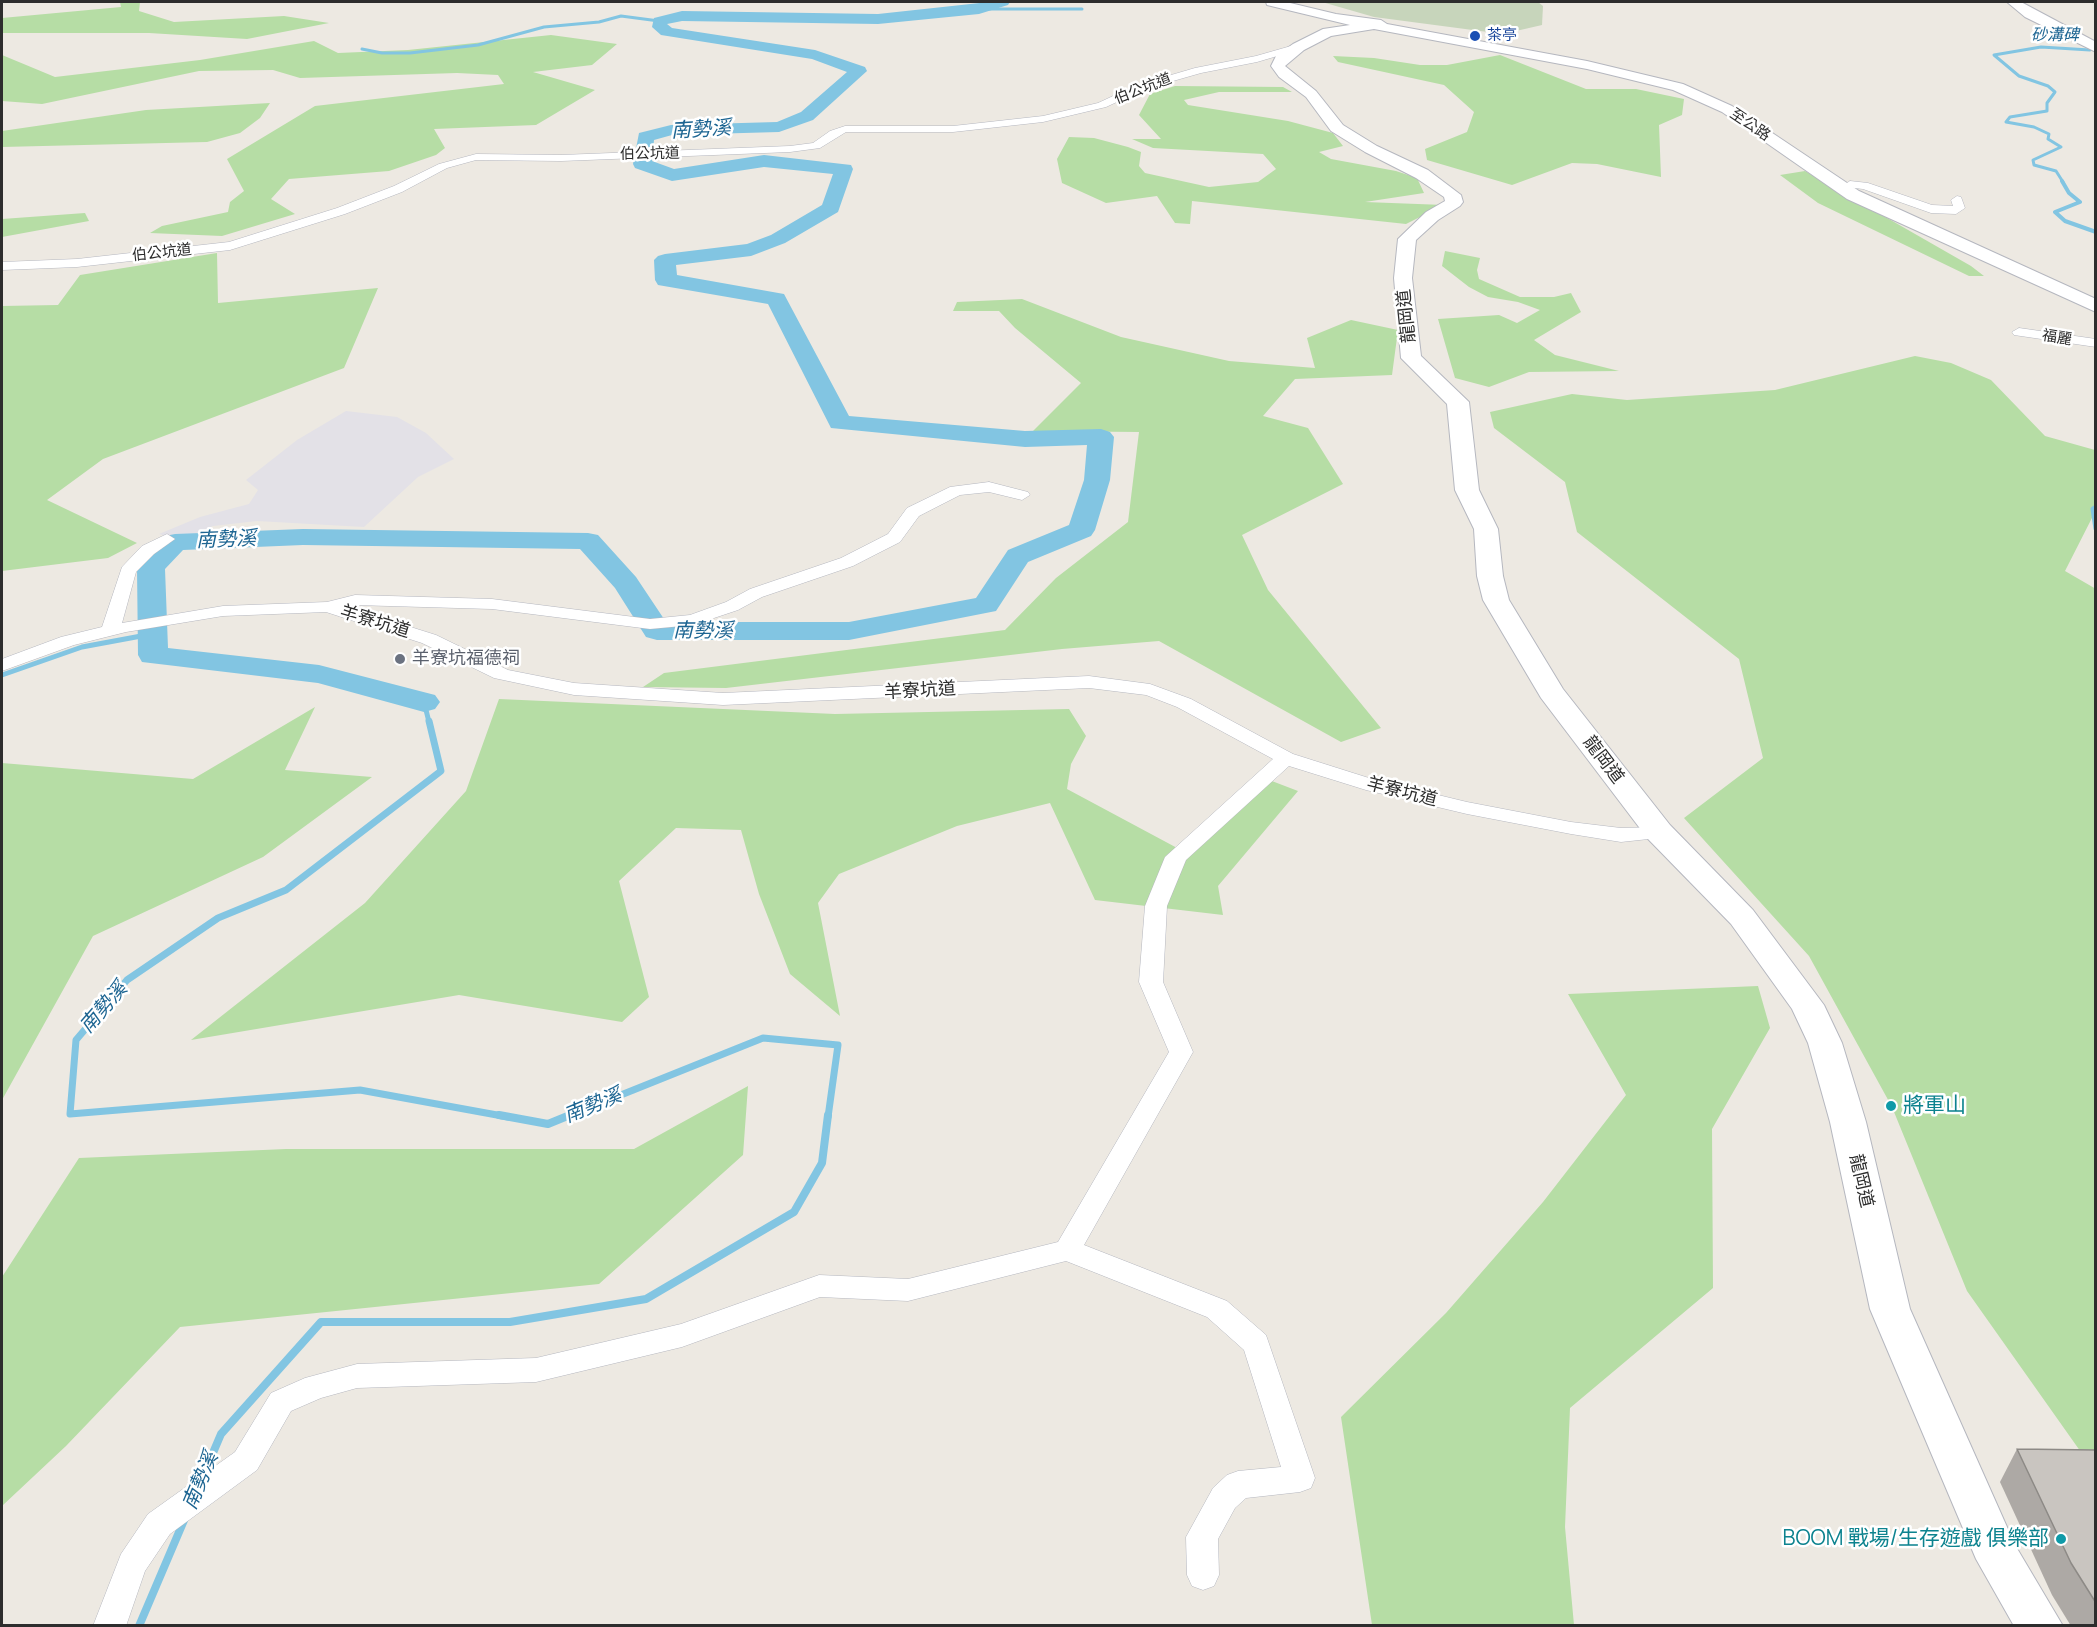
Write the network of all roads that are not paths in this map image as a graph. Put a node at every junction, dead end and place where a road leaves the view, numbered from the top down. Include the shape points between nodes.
1 (1272, 2) edge
2 (1283, 2) edge
3 (2013, 2) edge
4 (1378, 25) junction
5 (2079, 39) junction
6 (2096, 40) edge
7 (1298, 47) junction
8 (2096, 48) edge
9 (1784, 144) junction
10 (1850, 185) junction
11 (1957, 200) dead end
12 (1947, 234) junction
13 (2, 266) edge
14 (2096, 297) edge
15 (2096, 306) edge
16 (2019, 332) dead end
17 (2096, 343) edge
18 (1022, 495) dead end
19 (167, 539) dead end
20 (327, 607) junction
21 (118, 629) junction
22 (2, 665) edge
23 (1286, 758) junction
24 (1659, 832) junction
25 (1067, 1250) junction
26 (1203, 1575) dead end
27 (109, 1626) edge
28 (2040, 1626) edge

1 - 4 street
2 - 4 street
3 - 5 street
4 - 7 street, 龍岡道 via 1328,32
4 - 9 street, 至公路 via 1642,75 1704,97
5 - 6 street
5 - 8 street
7 - 13 street, 伯公坑道 via 1199,70 1141,87 1102,105 1043,119 953,129 846,129 806,148 461,160 341,211 230,246 77,263
7 - 24 street, 龍岡道 via 1281,59 1278,66 1311,94 1337,128 1422,174 1452,195 1454,201 1423,222 1407,239 1403,278 1411,358 1458,402 1467,490 1486,529 1496,600 1551,692
9 - 10 street, 至公路
9 - 12 street, 至公路 via 1853,195
10 - 11 street via 1864,185 1931,209 1956,210
10 - 12 street, 至公路
12 - 14 street, 至公路
12 - 15 street, 至公路
16 - 17 street, 福麗
18 - 20 street via 989,487 956,490 914,512 894,538 847,562 756,593 693,620 650,624 492,604 355,600
19 - 21 street via 148,550 128,571
20 - 21 street, 羊寮坑道 via 223,611
20 - 23 street, 羊寮坑道 via 429,639 501,674 574,689 723,699 1089,682 1150,690 1184,703
21 - 22 street via 68,641
23 - 24 street, 羊寮坑道 via 1366,784 1467,808 1621,835
23 - 25 street via 1176,857 1156,906 1151,982 1181,1052
24 - 28 street, 龍岡道 via 1742,917 1812,1014 1825,1043 1848,1122 1890,1309 1999,1559
25 - 26 street via 1217,1309 1256,1343 1300,1478 1238,1485 1224,1498 1202,1537
25 - 27 street via 908,1290 819,1286 682,1335 536,1370 357,1376 315,1387 281,1402 246,1461 159,1524 132,1564

